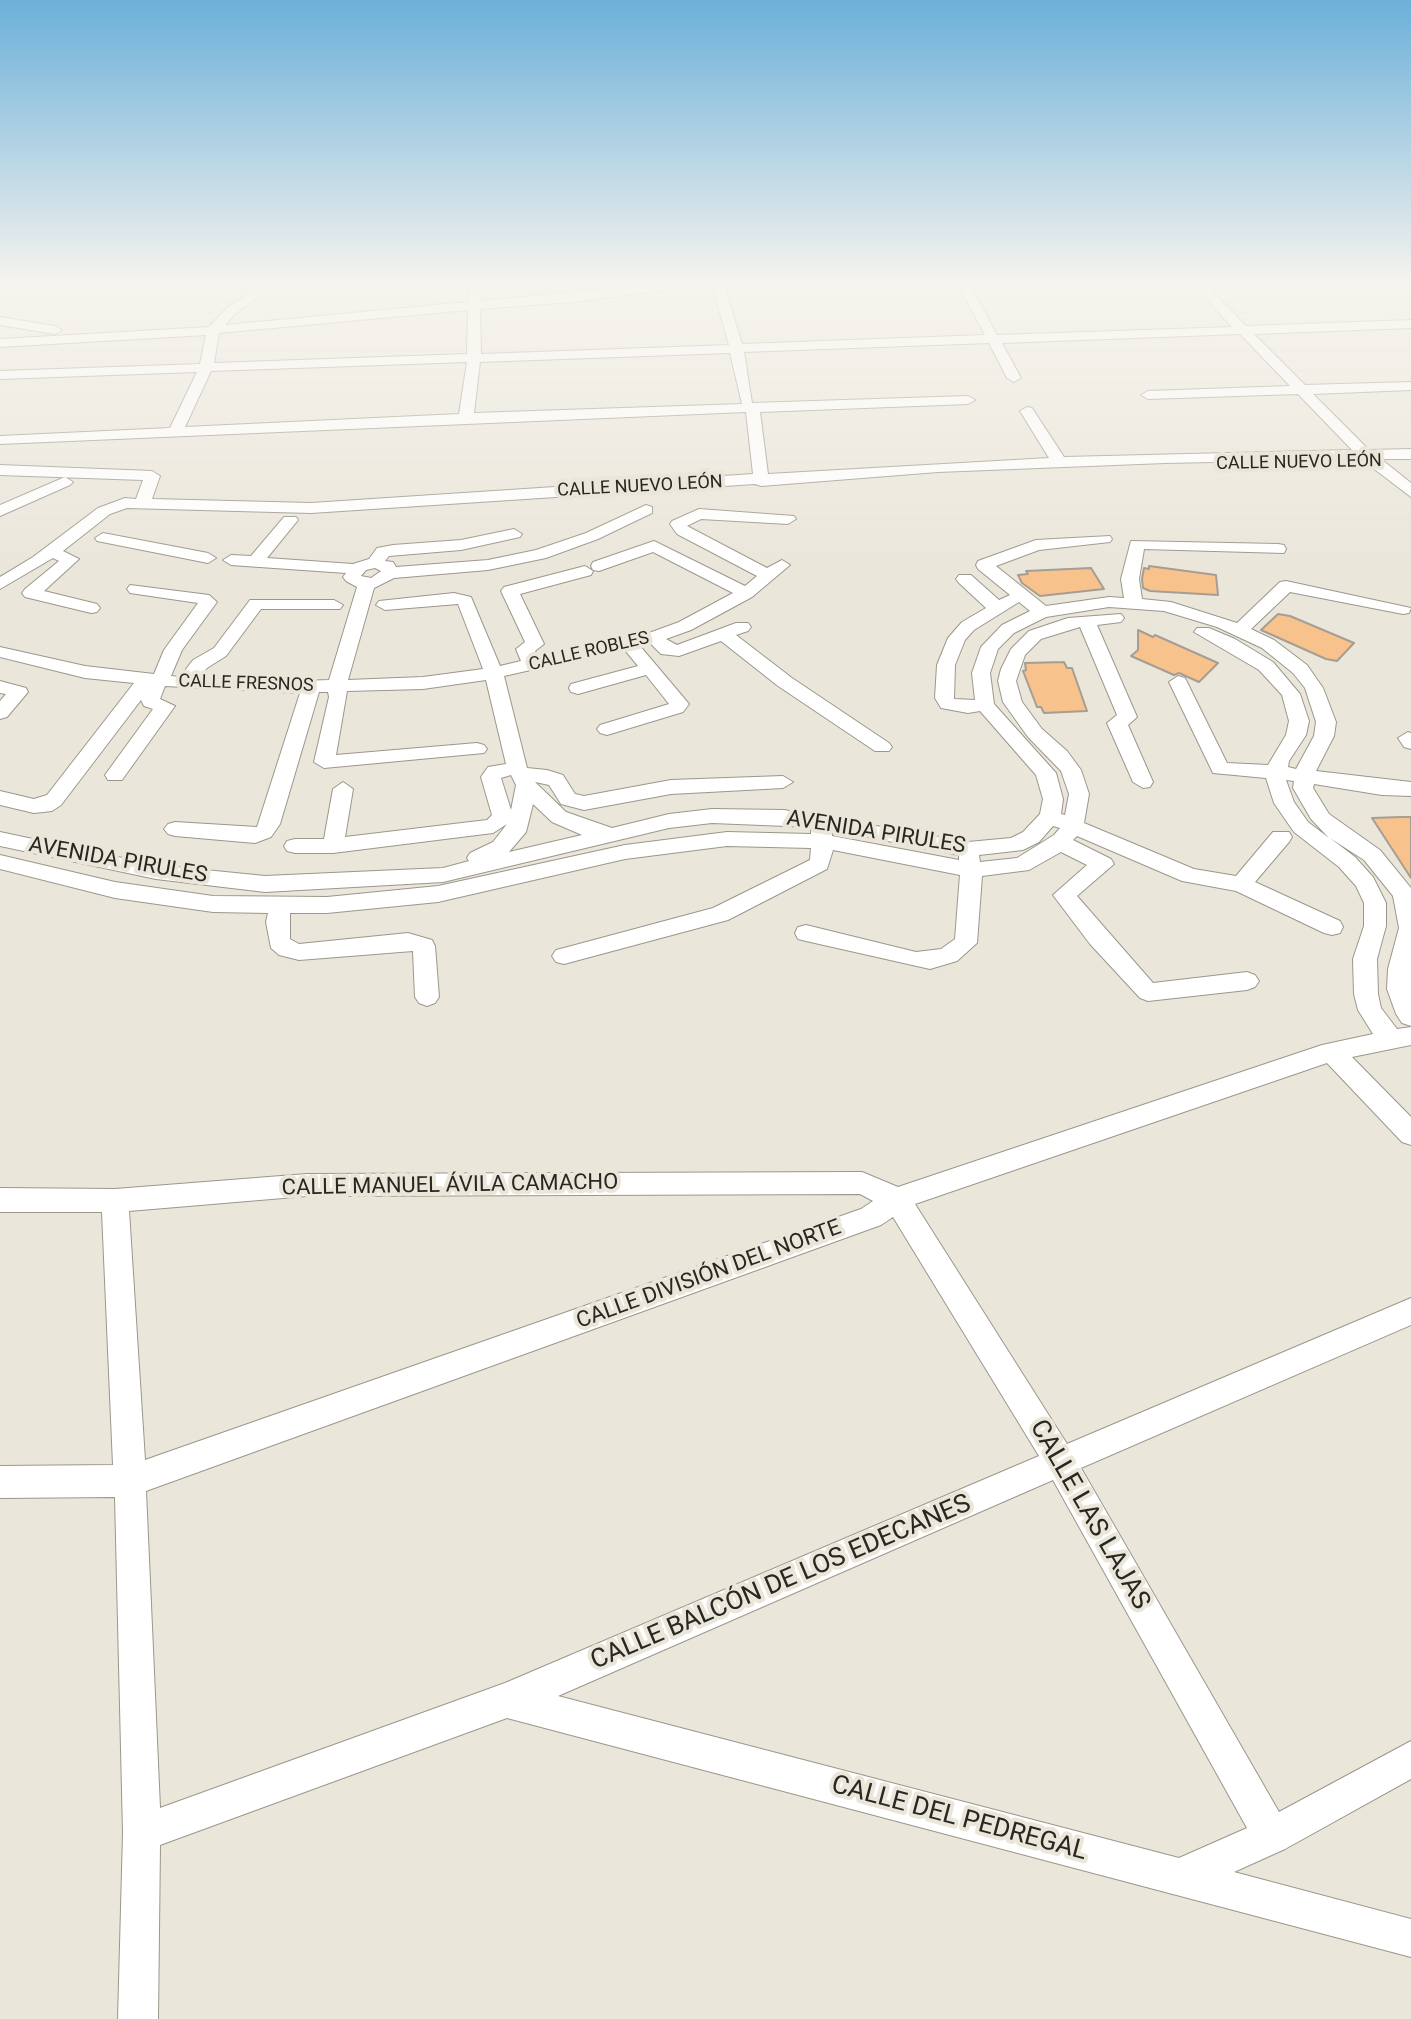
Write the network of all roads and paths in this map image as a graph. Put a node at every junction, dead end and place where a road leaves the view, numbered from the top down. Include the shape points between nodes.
1 (200, 379) edge
2 (471, 379) edge
3 (744, 379) edge
4 (1293, 379) edge
5 (1411, 386) edge
6 (1304, 390) junction
7 (1148, 395) dead end
8 (968, 400) dead end
9 (750, 405) junction
10 (1027, 411) dead end
11 (466, 418) junction
12 (175, 433) junction
13 (0, 440) edge
14 (1411, 454) edge
15 (1371, 459) junction
16 (1411, 461) edge
17 (1059, 462) junction
18 (0, 470) edge
19 (599, 471) dead end
20 (761, 481) junction
21 (65, 482) dead end
22 (601, 488) junction
23 (1411, 492) edge
24 (139, 509) junction
25 (646, 510) dead end
26 (0, 511) edge
27 (788, 519) dead end
28 (290, 520) dead end
29 (514, 534) dead end
30 (103, 538) junction
31 (1104, 539) dead end
32 (58, 547) junction
33 (1278, 549) dead end
34 (208, 558) dead end
35 (231, 560) dead end
36 (255, 562) junction
37 (375, 563) junction
38 (390, 573) junction
39 (361, 576) junction
40 (965, 579) dead end
41 (0, 584) edge
42 (136, 589) dead end
43 (746, 593) junction
44 (1134, 603) junction
45 (334, 605) dead end
46 (385, 605) dead end
47 (91, 608) dead end
48 (1403, 609) dead end
49 (1112, 610) junction
50 (1042, 612) junction
51 (1086, 621) junction
52 (742, 627) dead end
53 (1240, 630) junction
54 (723, 634) junction
55 (654, 637) junction
56 (630, 645) junction
57 (3, 657) edge
58 (532, 666) junction
59 (650, 668) junction
60 (494, 673) junction
61 (153, 680) junction
62 (1178, 682) dead end
63 (185, 683) junction
64 (337, 686) junction
65 (0, 687) edge
66 (311, 687) junction
67 (578, 688) dead end
68 (985, 705) junction
69 (0, 713) edge
70 (607, 729) dead end
71 (882, 747) dead end
72 (477, 749) dead end
73 (1277, 772) junction
74 (115, 775) dead end
75 (1304, 775) junction
76 (522, 777) junction
77 (783, 782) dead end
78 (1143, 782) dead end
79 (343, 789) dead end
80 (1411, 789) edge
81 (0, 798) edge
82 (1050, 815) junction
83 (175, 829) dead end
84 (821, 831) junction
85 (1066, 834) junction
86 (616, 835) junction
87 (1281, 837) dead end
88 (0, 839) edge
89 (295, 846) dead end
90 (333, 846) junction
91 (969, 860) junction
92 (0, 862) edge
93 (443, 875) junction
94 (1241, 884) junction
95 (281, 905) junction
96 (1332, 927) dead end
97 (1411, 928) edge
98 (806, 933) dead end
99 (564, 956) dead end
100 (1365, 959) junction
101 (1400, 969) junction
102 (1247, 981) dead end
103 (427, 997) dead end
104 (1411, 1017) edge
105 (1400, 1037) edge
106 (1331, 1052) junction
107 (1411, 1134) edge
108 (897, 1199) junction
109 (0, 1200) edge
110 (115, 1201) junction
111 (1411, 1311) edge
112 (1061, 1463) junction
113 (130, 1481) junction
114 (0, 1482) edge
115 (507, 1700) junction
116 (1411, 1759) edge
117 (142, 1833) junction
118 (1272, 1836) junction
119 (1179, 1877) junction
120 (1411, 1938) edge
121 (138, 2019) edge

1 - 12 street
2 - 11 street
3 - 9 street
4 - 6 street
5 - 6 street
6 - 7 street
6 - 15 street
8 - 9 street
9 - 11 street
9 - 20 street
10 - 17 street
11 - 12 street via 196,437
12 - 13 street
14 - 15 street, CALLE NUEVO LEÓN
15 - 16 street, CALLE NUEVO LEÓN
15 - 17 street, CALLE NUEVO LEÓN
15 - 23 street
17 - 20 street, CALLE NUEVO LEÓN
18 - 24 street via 152,476
19 - 22 street
20 - 22 street, CALLE NUEVO LEÓN
21 - 26 street
22 - 24 street, CALLE NUEVO LEÓN via 567,484 311,508
24 - 30 street
24 - 32 street, CALLE NUEVO LEÓN via 125,503 109,508
25 - 38 street via 540,554 488,565
27 - 43 street, CALLE ROBLES via 699,514 678,524 683,531 776,570
28 - 36 street
29 - 37 street via 383,552
30 - 32 street via 89,546
30 - 34 street
31 - 50 street via 1036,545 984,565
32 - 41 street, CALLE NUEVO LEÓN
32 - 47 street via 71,559 31,593
33 - 44 street via 1137,544 1130,579
35 - 36 street
36 - 39 street
37 - 38 street via 387,566
37 - 39 street
38 - 39 street via 382,581
39 - 64 street
40 - 68 street via 1005,604 957,638 946,665 944,698 956,707
42 - 61 street via 208,602
43 - 55 street, CALLE ROBLES
43 - 58 street via 654,546 510,591 535,644 525,649
44 - 49 street
44 - 53 street via 1196,613
45 - 63 street via 256,604 220,652 200,664
46 - 60 street via 465,601
48 - 53 street via 1286,586
49 - 50 street
49 - 51 street
49 - 73 street via 1210,634 1282,680 1299,721
50 - 68 street via 1008,629 990,647 981,673
51 - 78 street via 1127,717 1117,723
51 - 85 street via 1051,627 1025,642 1007,681 1018,711 1060,755 1077,783 1078,810
52 - 54 street
53 - 75 street via 1300,669 1323,706 1324,736
54 - 55 street via 679,651 667,650
54 - 71 street
55 - 56 street, CALLE ROBLES
56 - 58 street, CALLE ROBLES
56 - 59 street
57 - 61 street, CALLE FRESNOS
58 - 60 street, CALLE ROBLES
59 - 67 street
59 - 70 street via 679,704
60 - 64 street, CALLE FRESNOS via 423,683
60 - 76 street
61 - 63 street, CALLE FRESNOS
61 - 74 street via 151,702 165,706
61 - 81 street via 54,800 34,806
62 - 73 street via 1220,769
63 - 66 street, CALLE FRESNOS
64 - 66 street, CALLE FRESNOS
64 - 72 street via 324,762
65 - 69 street via 19,692
66 - 83 street via 264,832 255,836
68 - 82 street via 1046,773 1053,799
73 - 75 street
73 - 100 street via 1284,803 1301,827 1347,862 1375,903 1375,926
75 - 80 street
75 - 97 street via 1303,788 1321,819 1372,855 1393,878 1404,894
76 - 77 street via 547,776 568,799 584,803 671,787
76 - 86 street via 559,817
76 - 90 street via 495,772 491,777 503,816 493,826
76 - 93 street via 515,832 501,847
79 - 90 street
82 - 85 street
82 - 91 street, AVENIDA PIRULES via 1031,837
84 - 86 street, AVENIDA PIRULES via 784,817 712,816
84 - 91 street, AVENIDA PIRULES
84 - 95 street, AVENIDA PIRULES via 625,852 438,894
84 - 99 street via 819,864 720,914
85 - 91 street, AVENIDA PIRULES via 1021,865
85 - 94 street via 1197,879
85 - 102 street via 1103,864 1064,895 1148,992
86 - 93 street, AVENIDA PIRULES
87 - 94 street
88 - 93 street, AVENIDA PIRULES via 156,872 265,884
89 - 90 street
91 - 98 street via 966,943 949,955 916,960
92 - 95 street, AVENIDA PIRULES via 115,890 213,904
94 - 96 street
95 - 103 street via 279,942 287,949 408,941 424,946
97 - 101 street
100 - 101 street
100 - 105 street via 1370,1010
101 - 104 street via 1399,989
105 - 106 street, CALLE DIVISIÓN DEL NORTE
106 - 107 street
106 - 108 street, CALLE DIVISIÓN DEL NORTE
108 - 110 street, CALLE MANUEL ÁVILA CAMACHO via 862,1183 307,1185
108 - 112 street, CALLE LAS LAJAS
108 - 113 street, CALLE DIVISIÓN DEL NORTE via 871,1217
109 - 110 street, CALLE MANUEL ÁVILA CAMACHO
110 - 113 street
111 - 112 street, CALLE BALCÓN DE LOS EDECANES
112 - 115 street, CALLE BALCÓN DE LOS EDECANES
112 - 118 street, CALLE LAS LAJAS
113 - 114 street, CALLE DIVISIÓN DEL NORTE
113 - 117 street
115 - 117 street, CALLE BALCÓN DE LOS EDECANES
115 - 119 street, CALLE DEL PEDREGAL
116 - 118 street
117 - 121 street
118 - 119 street
119 - 120 street, CALLE DEL PEDREGAL

